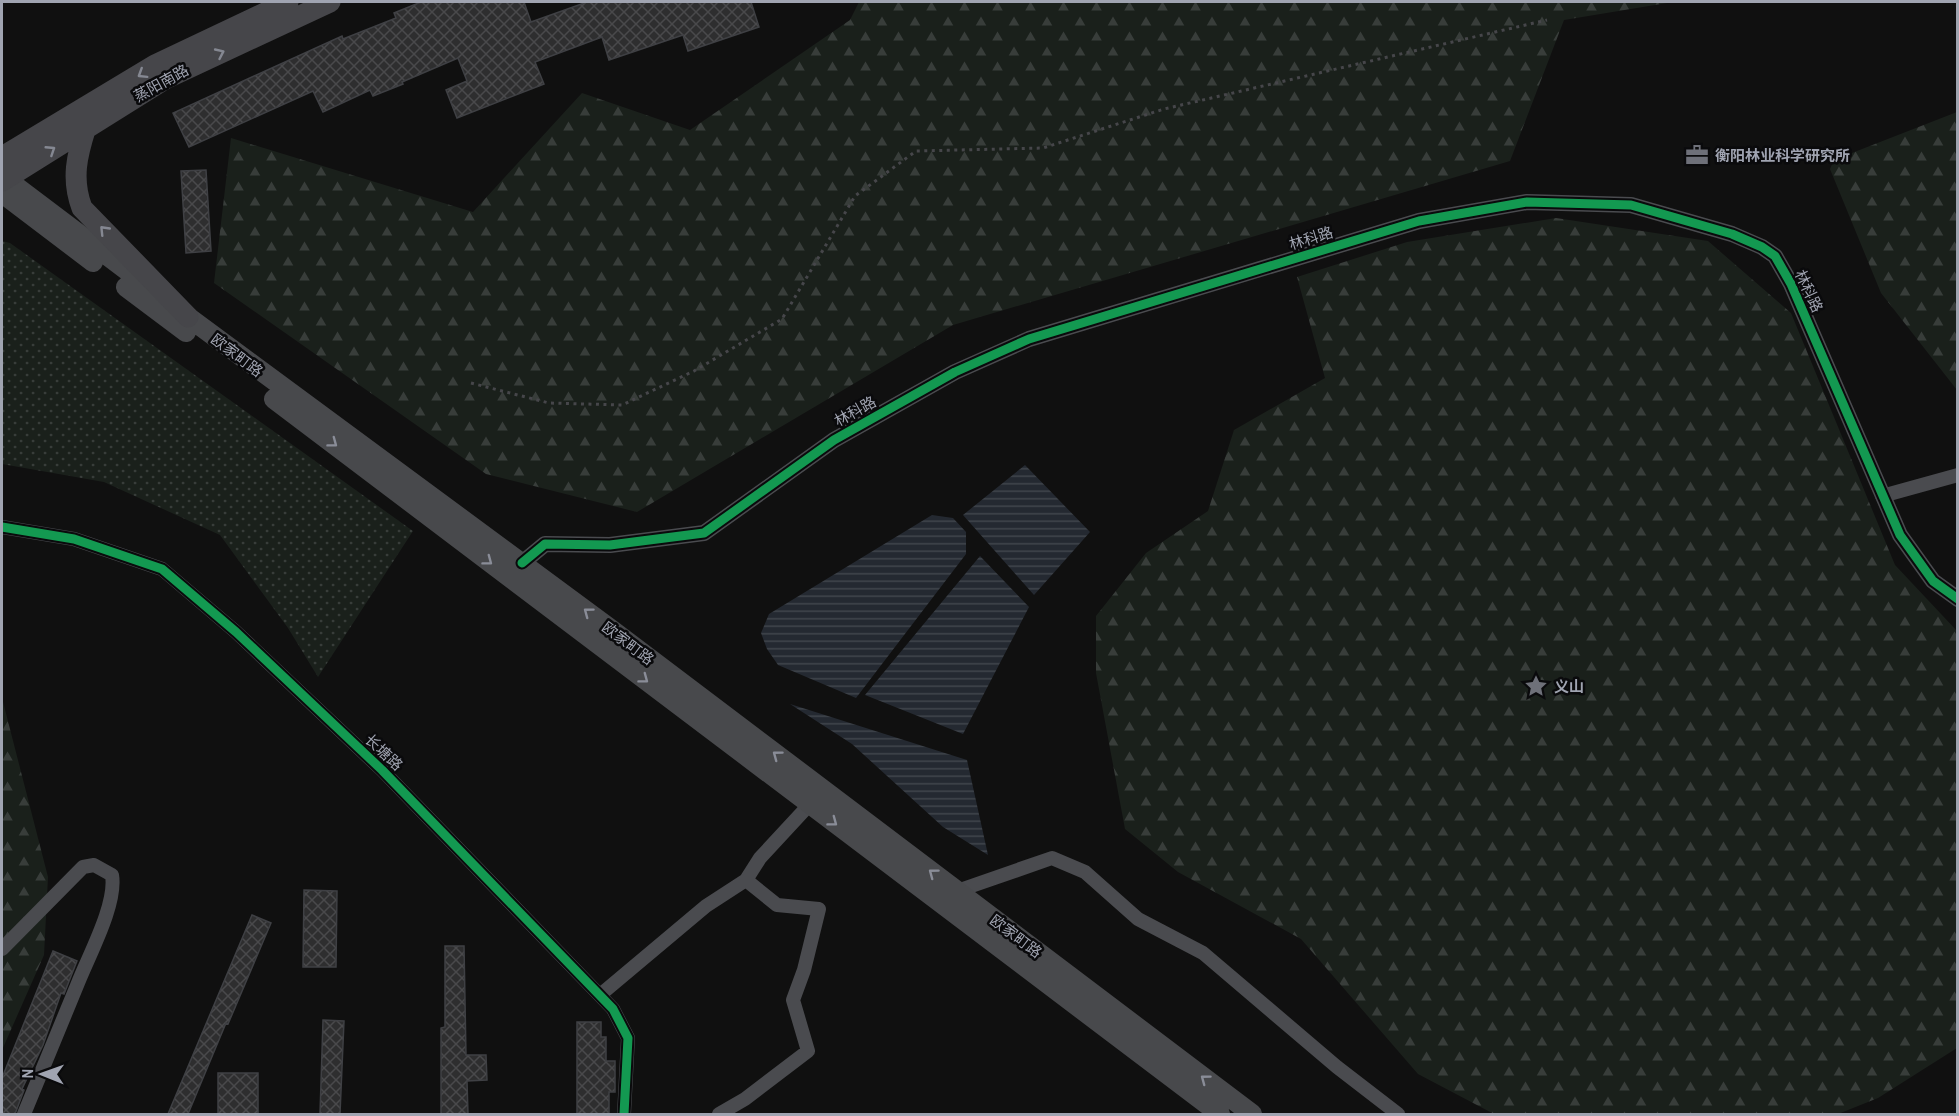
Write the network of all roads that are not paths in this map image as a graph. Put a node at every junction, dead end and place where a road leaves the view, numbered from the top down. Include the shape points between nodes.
1 (288, 2) edge
2 (330, 2) edge
3 (86, 127) junction
4 (2, 157) edge
5 (3, 182) edge
6 (188, 317) junction
7 (1958, 475) edge
8 (1882, 496) junction
9 (2, 527) edge
10 (522, 563) junction
11 (1958, 599) edge
12 (810, 804) junction
13 (746, 880) junction
14 (957, 891) junction
15 (2, 949) edge
16 (600, 995) junction
17 (24, 1114) edge
18 (624, 1114) edge
19 (719, 1114) edge
20 (1220, 1114) edge
21 (1252, 1114) edge
22 (1398, 1114) edge

1 -> 4 main road, 蒸阳南路 via 155,65
3 -> 2 main road, 蒸阳南路 via 165,79
5 -> 3 main road, 蒸阳南路
6 -> 3 main road via 82,208 75,190 76,158
5 - 6 main road, 欧家町路
5 -> 12 main road, 欧家町路
6 - 10 main road, 欧家町路
7 - 8 street
8 - 10 street, 林科路 via 1791,284 1775,256 1732,234 1631,205 1527,202 1419,221 1029,339 955,372 834,440 704,533 609,545 545,544
8 - 11 street, 林科路 via 1900,536 1933,581
9 - 16 street, 长塘路 via 74,539 162,569 236,632 382,770
14 -> 10 main road, 欧家町路
12 - 13 street via 760,858
12 -> 20 main road, 欧家町路
13 - 16 street via 706,906
13 - 19 street via 777,905 819,909 793,1000 808,1051
21 -> 14 main road, 欧家町路
14 - 22 street via 1052,858 1084,872 1138,919 1203,953
15 - 17 street via 83,867 94,865 112,875 111,899 99,932
16 - 18 street, 长塘路 via 613,1009 628,1038

